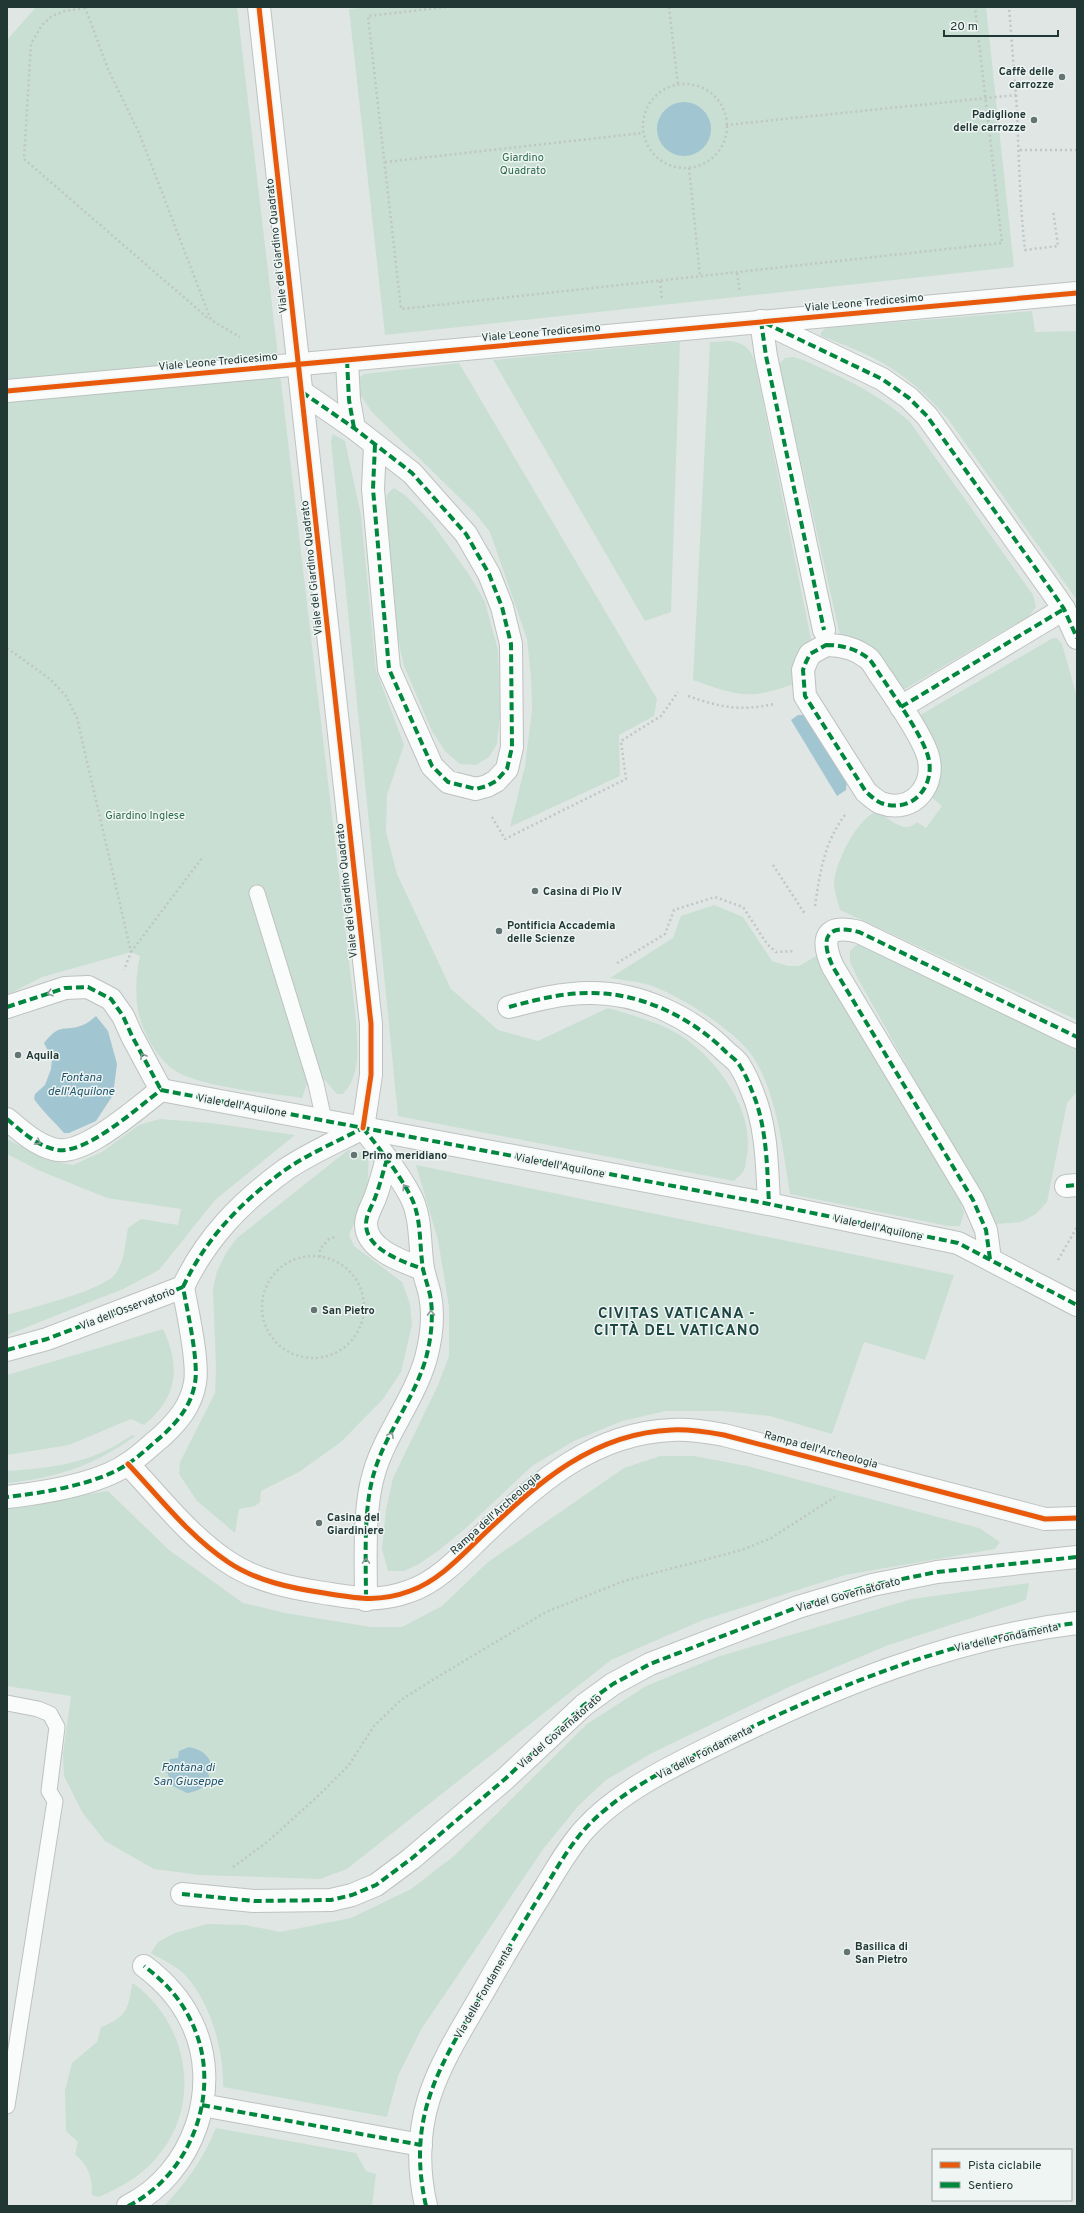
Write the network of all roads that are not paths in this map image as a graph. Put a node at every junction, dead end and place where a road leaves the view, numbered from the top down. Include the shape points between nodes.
1 (259, 7) edge
2 (1077, 293) edge
3 (761, 322) junction
4 (347, 360) junction
5 (300, 364) junction
6 (7, 391) edge
7 (302, 392) junction
8 (354, 428) junction
9 (375, 445) junction
10 (1064, 609) junction
11 (824, 630) dead end
12 (1077, 638) edge
13 (901, 707) junction
14 (257, 893) dead end
15 (7, 1007) edge
16 (509, 1007) dead end
17 (1077, 1037) edge
18 (161, 1090) junction
19 (7, 1119) edge
20 (324, 1120) junction
21 (363, 1128) junction
22 (387, 1159) junction
23 (769, 1204) junction
24 (990, 1259) junction
25 (424, 1269) junction
26 (183, 1287) junction
27 (1077, 1305) edge
28 (7, 1350) edge
29 (128, 1464) junction
30 (7, 1497) edge
31 (1077, 1518) edge
32 (1077, 1557) edge
33 (366, 1600) junction
34 (1077, 1623) edge
35 (7, 1704) edge
36 (182, 1894) dead end
37 (144, 1966) dead end
38 (202, 2105) junction
39 (7, 2106) edge
40 (421, 2145) junction
41 (128, 2206) edge
42 (426, 2206) edge

1 - 5 street, Viale del Giardino Quadrato
2 - 3 street, Viale Leone Tredicesimo
3 - 4 street, Viale Leone Tredicesimo
3 - 10 street via 882,379 909,398 927,416
3 - 11 street
4 - 5 street, Viale Leone Tredicesimo
4 - 8 street via 349,400
5 - 6 street, Viale Leone Tredicesimo
5 - 7 street, Viale del Giardino Quadrato
7 - 8 street
7 - 21 street, Viale del Giardino Quadrato via 371,1024 371,1075
8 - 9 street
9 - 9 street via 412,473 466,534 489,574 502,607 511,644 511,761 508,769 496,781 476,788 448,782 432,766 389,669 373,489
10 - 12 street
10 - 13 street
13 - 13 street via 870,660 859,652 846,647 826,645 810,654 803,670 805,696 866,792 880,803 894,806 909,804 921,795 930,772 927,753
14 - 20 lane via 316,1084
18 -> 15 street via 123,1016 111,1000 88,987 65,988
16 - 23 street via 549,997 590,992 624,997 652,1004 691,1024 716,1041 740,1065 760,1114 766,1149
17 - 24 street via 859,932 834,930 828,934 826,954 833,967 973,1200 986,1230
19 -> 18 street via 35,1141 55,1150 76,1149 95,1140
18 - 20 street, Viale dell'Aquilone
20 - 21 street, Viale dell'Aquilone
21 - 22 street
21 - 23 street, Viale dell'Aquilone
21 - 26 street via 285,1170 231,1216 202,1250
25 -> 22 street via 419,1222 411,1196
22 - 25 street via 367,1217 367,1231 386,1253 404,1263
23 - 24 street, Viale dell'Aquilone via 958,1244
24 - 27 street, Viale dell'Aquilone
33 -> 25 street via 367,1533 373,1475 379,1457 418,1380 431,1333 430,1296
26 - 28 street, Via dell'Osservatorio via 46,1339
26 - 29 street, Via dell'Osservatorio via 195,1364 196,1381 192,1397 175,1424
29 - 30 street, Via dell'Osservatorio via 72,1486
29 - 33 street, Rampa dell'Archeologia via 193,1534 229,1562 258,1577 298,1589
31 - 33 street, Rampa dell'Archeologia via 1045,1519 718,1434 672,1430 631,1435 585,1453 510,1509 447,1569 427,1583 391,1597
32 - 36 street, Via del Governatorato via 937,1572 872,1585 798,1607 650,1664 613,1684 584,1706 411,1859 376,1885 352,1895 331,1900 254,1900
34 - 40 street, Via delle Fondamenta via 986,1639 928,1655 840,1689 673,1765 610,1805 568,1850 461,2030 435,2078 422,2124
35 - 39 lane via 38,1709 50,1714 56,1727 49,1791 55,1801
37 - 38 street via 168,1986 191,2021 203,2060
38 - 40 street
38 - 41 street via 190,2143 171,2173 150,2193
40 - 42 street, Via delle Fondamenta via 420,2172

